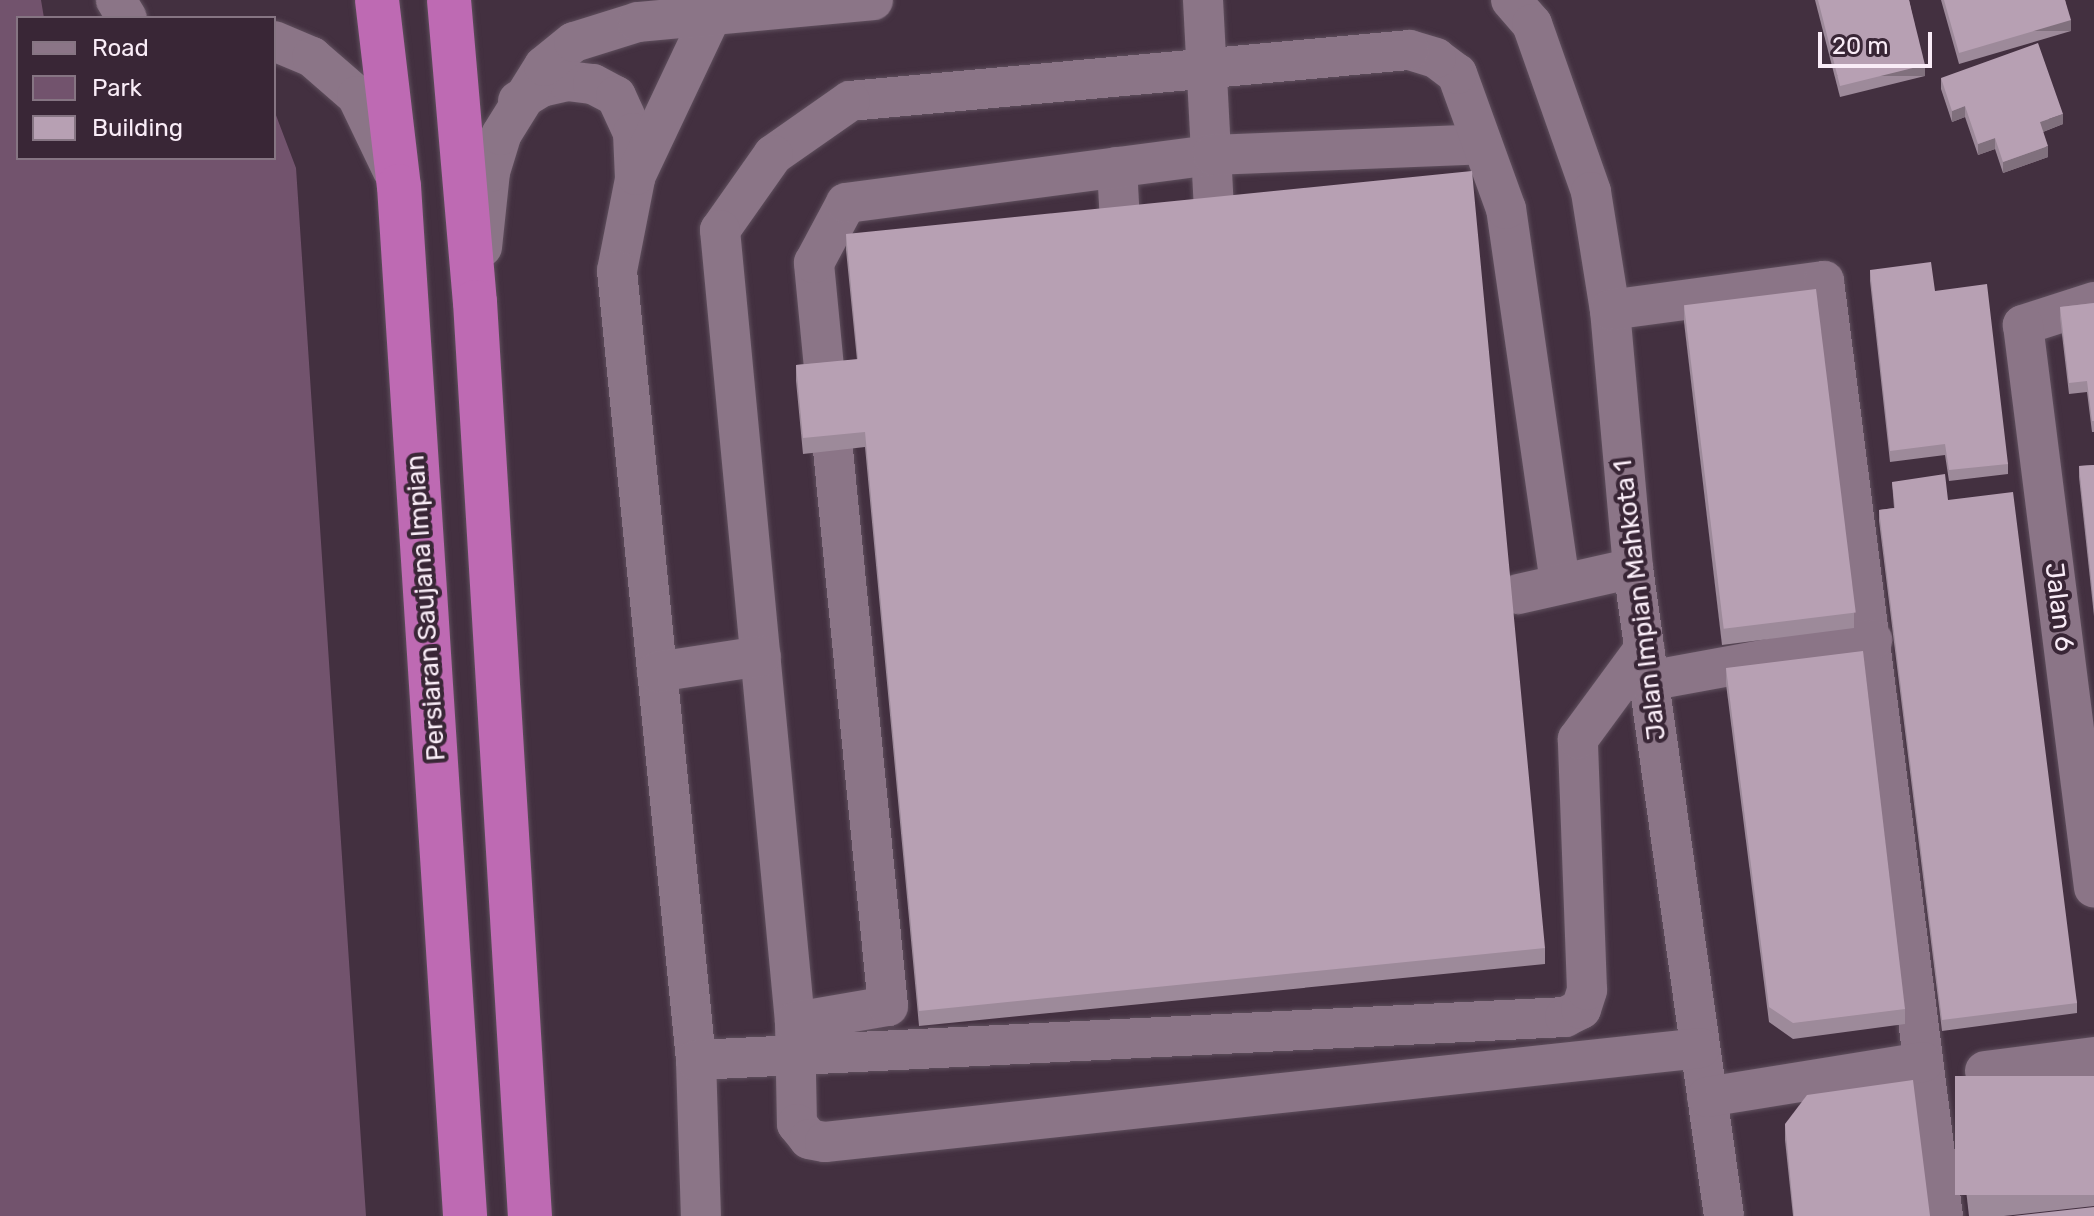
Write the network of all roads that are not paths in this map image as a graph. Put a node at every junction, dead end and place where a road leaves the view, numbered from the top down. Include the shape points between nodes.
1 (377, 0) edge
2 (449, 0) edge
3 (873, 0) edge
4 (1203, 0) edge
5 (1511, 0) edge
6 (712, 7) edge
7 (276, 42) edge
8 (1207, 67) junction
9 (518, 101) junction
10 (1482, 144) junction
11 (1213, 155) junction
12 (1117, 167) junction
13 (635, 179) junction
14 (399, 186) junction
15 (1214, 213) edge
16 (1120, 223) edge
17 (475, 302) junction
18 (2094, 302) edge
19 (1610, 310) junction
20 (825, 378) edge
21 (833, 450) edge
22 (1633, 568) junction
23 (1560, 583) junction
24 (1518, 594) dead end
25 (1872, 640) junction
26 (761, 656) junction
27 (1646, 665) junction
28 (657, 672) junction
29 (2094, 888) edge
30 (796, 1040) junction
31 (1700, 1048) junction
32 (2094, 1057) edge
33 (696, 1060) junction
34 (1923, 1062) junction
35 (1985, 1071) dead end
36 (1707, 1097) junction
37 (465, 1216) edge
38 (530, 1216) edge
39 (701, 1216) edge
40 (1724, 1216) edge
41 (1943, 1216) edge

1 - 14 highway, Persiaran Saujana Impian
2 - 17 highway
3 - 6 street
4 - 8 street
5 - 19 street, Jalan Impian Mahkota 1 via 1532,24 1586,177
6 - 9 street via 627,24 574,42 544,66
6 - 13 street
7 - 14 street via 312,57 357,96
8 - 10 street via 1409,50 1436,58 1457,74
8 - 11 street
8 - 26 street via 850,101 773,155 720,230
9 - 13 street via 541,87 567,81 593,84 616,96 633,133
9 - 17 street via 490,172
10 - 11 street
10 - 23 street via 1506,209
11 - 12 street
11 - 15 street
12 - 16 street
12 - 20 street via 846,203 814,263
13 - 28 street via 617,271
14 - 37 highway, Persiaran Saujana Impian
17 - 38 highway
18 - 29 street, Jalan 6 via 2023,325
19 - 22 street, Jalan Impian Mahkota 1
19 - 25 street via 1824,281
21 - 30 street via 888,1006
22 - 23 street
22 - 27 street, Jalan Impian Mahkota 1
23 - 24 street
25 - 27 street
25 - 34 street
26 - 28 street
26 - 30 street
27 - 30 street via 1578,739 1587,990 1581,1009 1565,1017
27 - 31 street, Jalan Impian Mahkota 1
28 - 33 street
30 - 31 street via 797,1124 809,1139 825,1142
30 - 33 street
31 - 36 street, Jalan Impian Mahkota 1
32 - 35 street
33 - 39 street
34 - 36 street
34 - 41 street
36 - 40 street, Jalan Impian Mahkota 1

